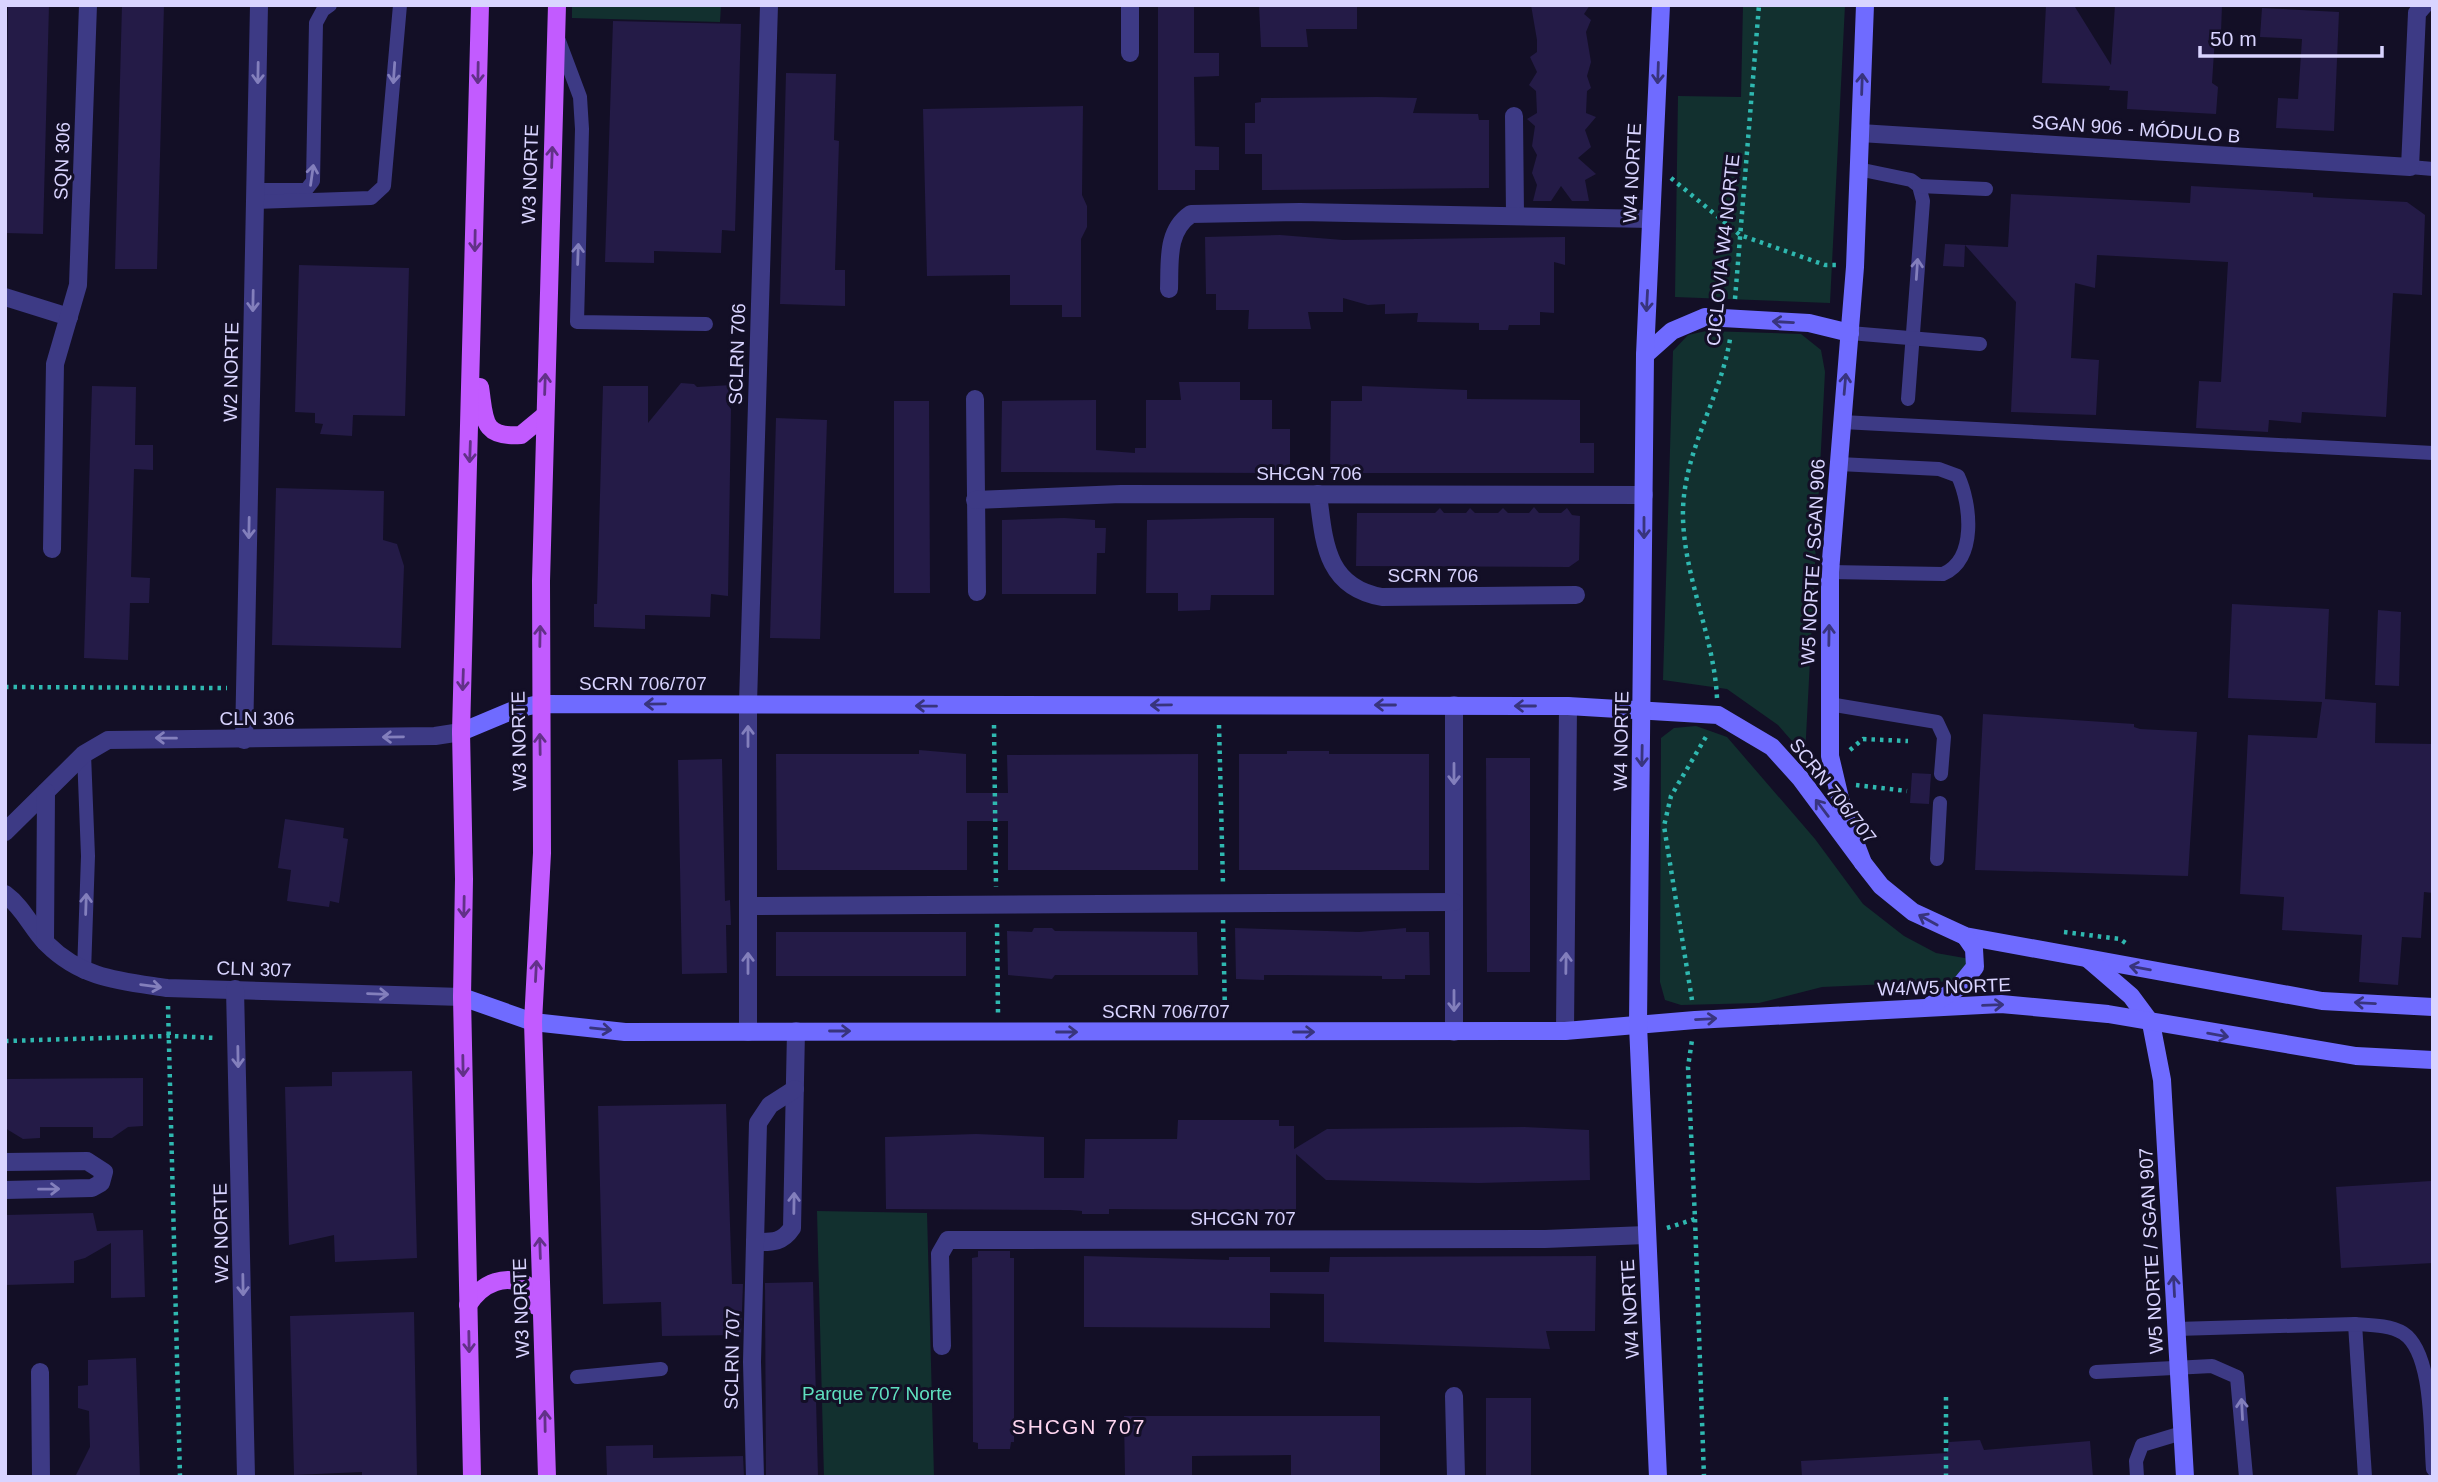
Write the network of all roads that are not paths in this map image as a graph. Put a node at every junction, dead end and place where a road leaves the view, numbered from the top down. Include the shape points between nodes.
1 (88, 5) edge
2 (259, 5) edge
3 (330, 5) edge
4 (398, 5) edge
5 (480, 5) edge
6 (556, 5) edge
7 (769, 5) edge
8 (1130, 5) edge
9 (1661, 5) edge
10 (1864, 5) edge
11 (2424, 5) edge
12 (556, 33) junction
13 (1130, 52) dead end
14 (1514, 116) dead end
15 (1860, 134) junction
16 (2410, 167) junction
17 (1858, 169) junction
18 (2433, 169) edge
19 (1919, 186) junction
20 (1986, 189) dead end
21 (255, 196) junction
22 (1515, 215) junction
23 (1651, 219) junction
24 (1169, 289) dead end
25 (5, 297) edge
26 (69, 317) junction
27 (706, 324) dead end
28 (1850, 333) junction
29 (474, 335) junction
30 (1912, 337) junction
31 (1980, 344) dead end
32 (1645, 355) junction
33 (975, 399) dead end
34 (1908, 399) dead end
35 (544, 416) junction
36 (1842, 422) junction
37 (2433, 453) edge
38 (1839, 464) junction
39 (1318, 494) junction
40 (1644, 495) junction
41 (975, 500) junction
42 (52, 549) dead end
43 (1830, 572) junction
44 (977, 592) dead end
45 (1576, 595) dead end
46 (748, 703) junction
47 (539, 704) junction
48 (1829, 704) junction
49 (1454, 705) junction
50 (1568, 706) junction
51 (1642, 710) junction
52 (461, 732) junction
53 (244, 740) junction
54 (84, 754) junction
55 (1941, 774) dead end
56 (46, 792) junction
57 (1940, 803) dead end
58 (5, 832) edge
59 (1937, 859) dead end
60 (1863, 863) junction
61 (5, 894) edge
62 (1454, 902) junction
63 (748, 906) junction
64 (1965, 936) junction
65 (45, 942) junction
66 (2088, 959) junction
67 (84, 972) junction
68 (235, 989) junction
69 (462, 997) junction
70 (2433, 1007) edge
71 (1925, 1008) junction
72 (533, 1022) junction
73 (2151, 1023) junction
74 (1638, 1025) junction
75 (796, 1031) junction
76 (1565, 1031) junction
77 (748, 1032) junction
78 (1454, 1032) junction
79 (2433, 1060) edge
80 (795, 1089) junction
81 (5, 1162) edge
82 (5, 1190) edge
83 (1646, 1236) junction
84 (755, 1242) junction
85 (468, 1305) junction
86 (2355, 1324) junction
87 (2176, 1329) junction
88 (942, 1346) dead end
89 (544, 1365) junction
90 (2179, 1366) junction
91 (661, 1369) dead end
92 (40, 1372) dead end
93 (2095, 1372) dead end
94 (577, 1377) dead end
95 (1454, 1396) dead end
96 (2182, 1433) junction
97 (2433, 1469) edge
98 (41, 1477) edge
99 (246, 1477) edge
100 (472, 1477) edge
101 (547, 1477) edge
102 (755, 1477) edge
103 (1456, 1477) edge
104 (1658, 1477) edge
105 (2137, 1477) edge
106 (2185, 1477) edge
107 (2246, 1477) edge
108 (2365, 1477) edge

1 - 26 street, SQN 306 via 78,285
2 -> 21 street, W2 NORTE
21 -> 3 lane via 306,190 313,181 316,23
4 -> 21 lane via 384,186 371,198
5 -> 29 main road
6 - 12 main road, W3 NORTE
7 - 46 street, SCLRN 706
8 - 13 street
9 -> 23 main road, W4 NORTE
15 -> 10 main road, W5 NORTE / SGAN 906
11 - 16 street via 2417,13
27 -> 12 lane via 577,322 581,108
35 -> 12 main road, W3 NORTE
14 - 22 street
15 - 16 street, SGAN 906 - MÓDULO B
15 - 17 main road, W5 NORTE / SGAN 906
16 - 18 lane, SGAN 906 - MÓDULO B
17 - 19 lane via 1911,180
17 - 28 main road, W5 NORTE / SGAN 906
19 - 20 lane
30 -> 19 lane via 1923,201
21 -> 53 street, W2 NORTE
22 - 23 street
22 - 24 street via 1191,214 1173,233
23 -> 32 main road, W4 NORTE
25 - 26 street
26 - 42 street, SQN 306 via 55,364
28 - 30 lane
28 -> 32 main road via 1808,323 1705,317 1672,331
36 -> 28 main road, W5 NORTE / SGAN 906
29 - 35 main road via 485,425 499,433 521,435
29 -> 52 main road
30 - 31 lane
30 - 34 lane
32 - 40 main road, W4 NORTE
33 - 41 street
47 -> 35 main road, W3 NORTE
36 - 37 lane
36 - 38 main road, W5 NORTE / SGAN 906
38 - 43 main road, W5 NORTE / SGAN 906
38 - 43 lane via 1939,469 1958,476 1968,504 1963,558 1952,570 1943,574
39 - 40 street, SHCGN 706
39 - 41 street, SHCGN 706 via 1042,495
39 - 45 street, SCRN 706 via 1325,548 1346,583 1366,594
40 -> 51 main road, W4 NORTE
41 - 44 street
48 -> 43 main road, W5 NORTE / SGAN 906
46 -> 47 main road, SCRN 706/707
49 -> 46 main road, SCRN 706/707
63 -> 46 street
47 - 52 main road, CLN 306
72 -> 47 main road, W3 NORTE via 542,853
48 - 55 lane via 1937,722 1944,737
48 - 60 main road, W5 NORTE / SGAN 906 via 1830,756 1843,811
50 -> 49 main road, SCRN 706/707
49 -> 62 street
50 - 51 main road, SCRN 706/707
76 -> 50 street
60 -> 51 main road, SCRN 706/707 via 1772,747 1718,715
51 -> 74 main road, W4 NORTE
52 -> 53 street, CLN 306 via 435,737
52 -> 69 main road
53 -> 54 street, CLN 306 via 108,740
54 - 56 street, CLN 306
67 -> 54 lane via 88,856
56 - 58 street, CLN 306
56 - 65 street
57 - 59 lane
64 -> 60 main road, W5 NORTE / SGAN 906 via 1913,912 1881,886
61 - 65 street, CLN 307 via 23,909
62 - 63 street
62 -> 78 street
77 -> 63 street
64 - 66 main road, W5 NORTE / SGAN 906
64 - 71 main road via 1974,949 1975,967 1969,978 1945,999
65 - 67 street, CLN 307
70 -> 66 main road via 2322,1000
66 - 73 main road via 2131,996
67 -> 68 street, CLN 307 via 167,988
68 -> 69 street, CLN 307
68 -> 99 street, W2 NORTE
69 - 72 main road, CLN 307
69 -> 85 main road
71 -> 73 main road, W4/W5 NORTE via 2001,1004 2108,1014
74 -> 71 main road, W4/W5 NORTE
72 -> 77 main road, SCRN 706/707 via 625,1032
89 -> 72 main road, W3 NORTE
73 -> 79 main road, W4/W5 NORTE via 2356,1056
87 -> 73 main road, W5 NORTE / SGAN 907 via 2162,1080
74 - 76 main road, W4/W5 NORTE
74 - 83 main road, W4 NORTE
75 - 77 main road, SCRN 706/707
75 -> 78 main road, SCRN 706/707
75 - 80 street
76 - 78 main road, W4/W5 NORTE
80 - 84 street, SCLRN 707 via 770,1105 758,1123
84 -> 80 street via 777,1242 792,1228
82 -> 81 street via 92,1188 101,1183 104,1172 87,1161
83 - 88 street, SHCGN 707 via 948,1240 940,1254
83 - 104 main road, W4 NORTE
84 - 102 street, SCLRN 707
85 - 89 main road via 481,1287 501,1280 530,1287
85 -> 100 main road
86 - 87 lane
86 - 97 lane via 2383,1326 2403,1333 2413,1343 2424,1364
86 - 108 lane
87 - 90 main road, W5 NORTE / SGAN 907
101 -> 89 main road, W3 NORTE
90 - 93 lane
90 - 96 main road, W5 NORTE / SGAN 907
107 -> 90 lane via 2237,1377 2212,1366
91 - 94 lane
92 - 98 street
95 - 103 street
96 - 105 lane via 2142,1445
96 - 106 main road, W5 NORTE / SGAN 907

